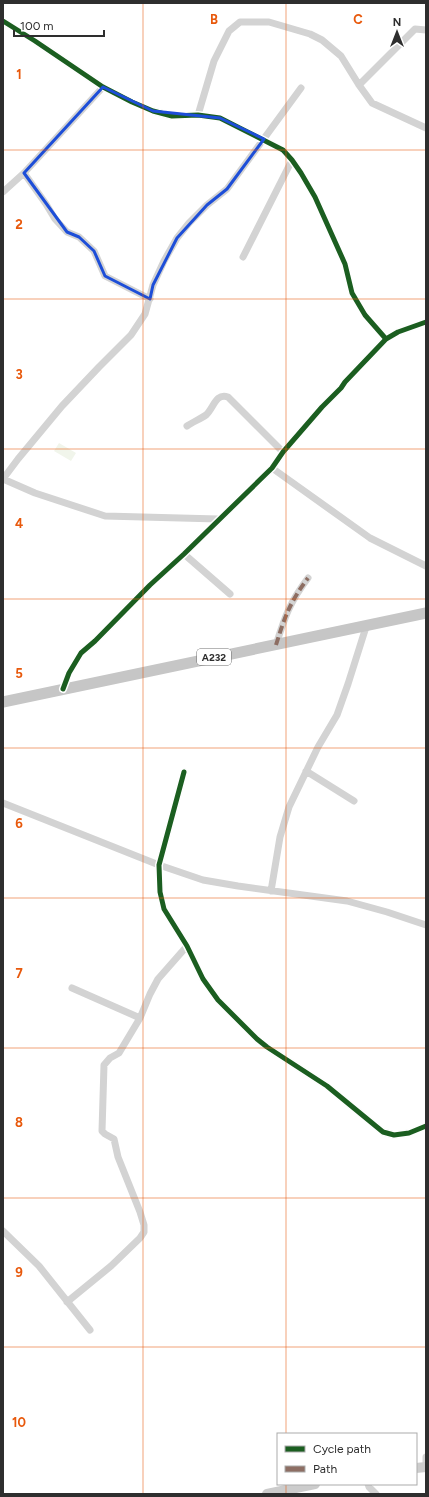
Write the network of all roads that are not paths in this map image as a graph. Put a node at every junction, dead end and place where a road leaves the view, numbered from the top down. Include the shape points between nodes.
1 (3, 21) edge
2 (426, 30) edge
3 (359, 85) junction
4 (103, 87) junction
5 (301, 88) dead end
6 (198, 115) junction
7 (426, 128) edge
8 (264, 140) junction
9 (292, 160) junction
10 (24, 174) junction
11 (3, 192) edge
12 (243, 257) dead end
13 (150, 299) junction
14 (426, 322) edge
15 (386, 339) junction
16 (186, 426) dead end
17 (283, 452) junction
18 (272, 468) junction
19 (3, 479) edge
20 (218, 519) junction
21 (184, 554) junction
22 (426, 566) edge
23 (308, 578) dead end
24 (230, 594) dead end
25 (426, 613) edge
26 (366, 627) junction
27 (276, 645) junction
28 (63, 689) junction
29 (3, 702) edge
30 (306, 771) junction
31 (184, 772) dead end
32 (354, 801) dead end
33 (3, 803) edge
34 (159, 865) junction
35 (271, 891) junction
36 (426, 925) edge
37 (187, 946) junction
38 (72, 988) dead end
39 (140, 1018) junction
40 (426, 1126) edge
41 (3, 1231) edge
42 (67, 1302) junction
43 (90, 1330) dead end
44 (426, 1457) edge
45 (426, 1467) edge
46 (310, 1485) edge
47 (368, 1485) edge
48 (267, 1494) edge
49 (376, 1494) edge

1 - 4 street
2 - 3 street via 415,29
3 - 6 street via 341,56 322,40 268,22 240,22 229,31 214,61
3 - 7 street via 372,104
4 - 6 street via 153,111 172,116
4 - 10 street
5 - 8 street
6 - 8 street via 220,118
8 - 9 street via 283,150
8 - 13 street via 226,189 207,205 177,238 156,279
9 - 12 street
9 - 15 street via 315,196 345,264 352,293 365,315
10 - 11 street
10 - 13 street via 55,219 67,232 79,237 94,251 105,276
13 - 19 street via 145,314 131,335 62,406
14 - 15 street
15 - 17 street
16 - 17 street via 206,414 220,396 224,396
17 - 18 street
18 - 20 street
18 - 22 street via 370,538
19 - 20 street via 35,493 105,516
20 - 21 street
21 - 24 street
21 - 28 street via 81,653 69,672
23 - 27 street via 286,613
25 - 26 main road, A232
26 - 27 main road, A232
26 - 30 street via 337,715
27 - 28 main road, A232
28 - 29 main road, A232
30 - 32 street
30 - 35 street via 289,807 280,837
31 - 34 street
33 - 34 street
34 - 35 street via 202,880
34 - 37 street via 160,892 164,909
35 - 36 street via 347,901
37 - 39 street via 158,979
37 - 40 street via 203,980 218,1000 266,1047 327,1086 383,1132 394,1135
38 - 39 street
39 - 42 street via 119,1053 110,1058 104,1066 102,1131 114,1139 118,1157 140,1212 144,1232 112,1266
41 - 42 street via 39,1266
42 - 43 street
44 - 45 street
46 - 48 main road
47 - 49 street

